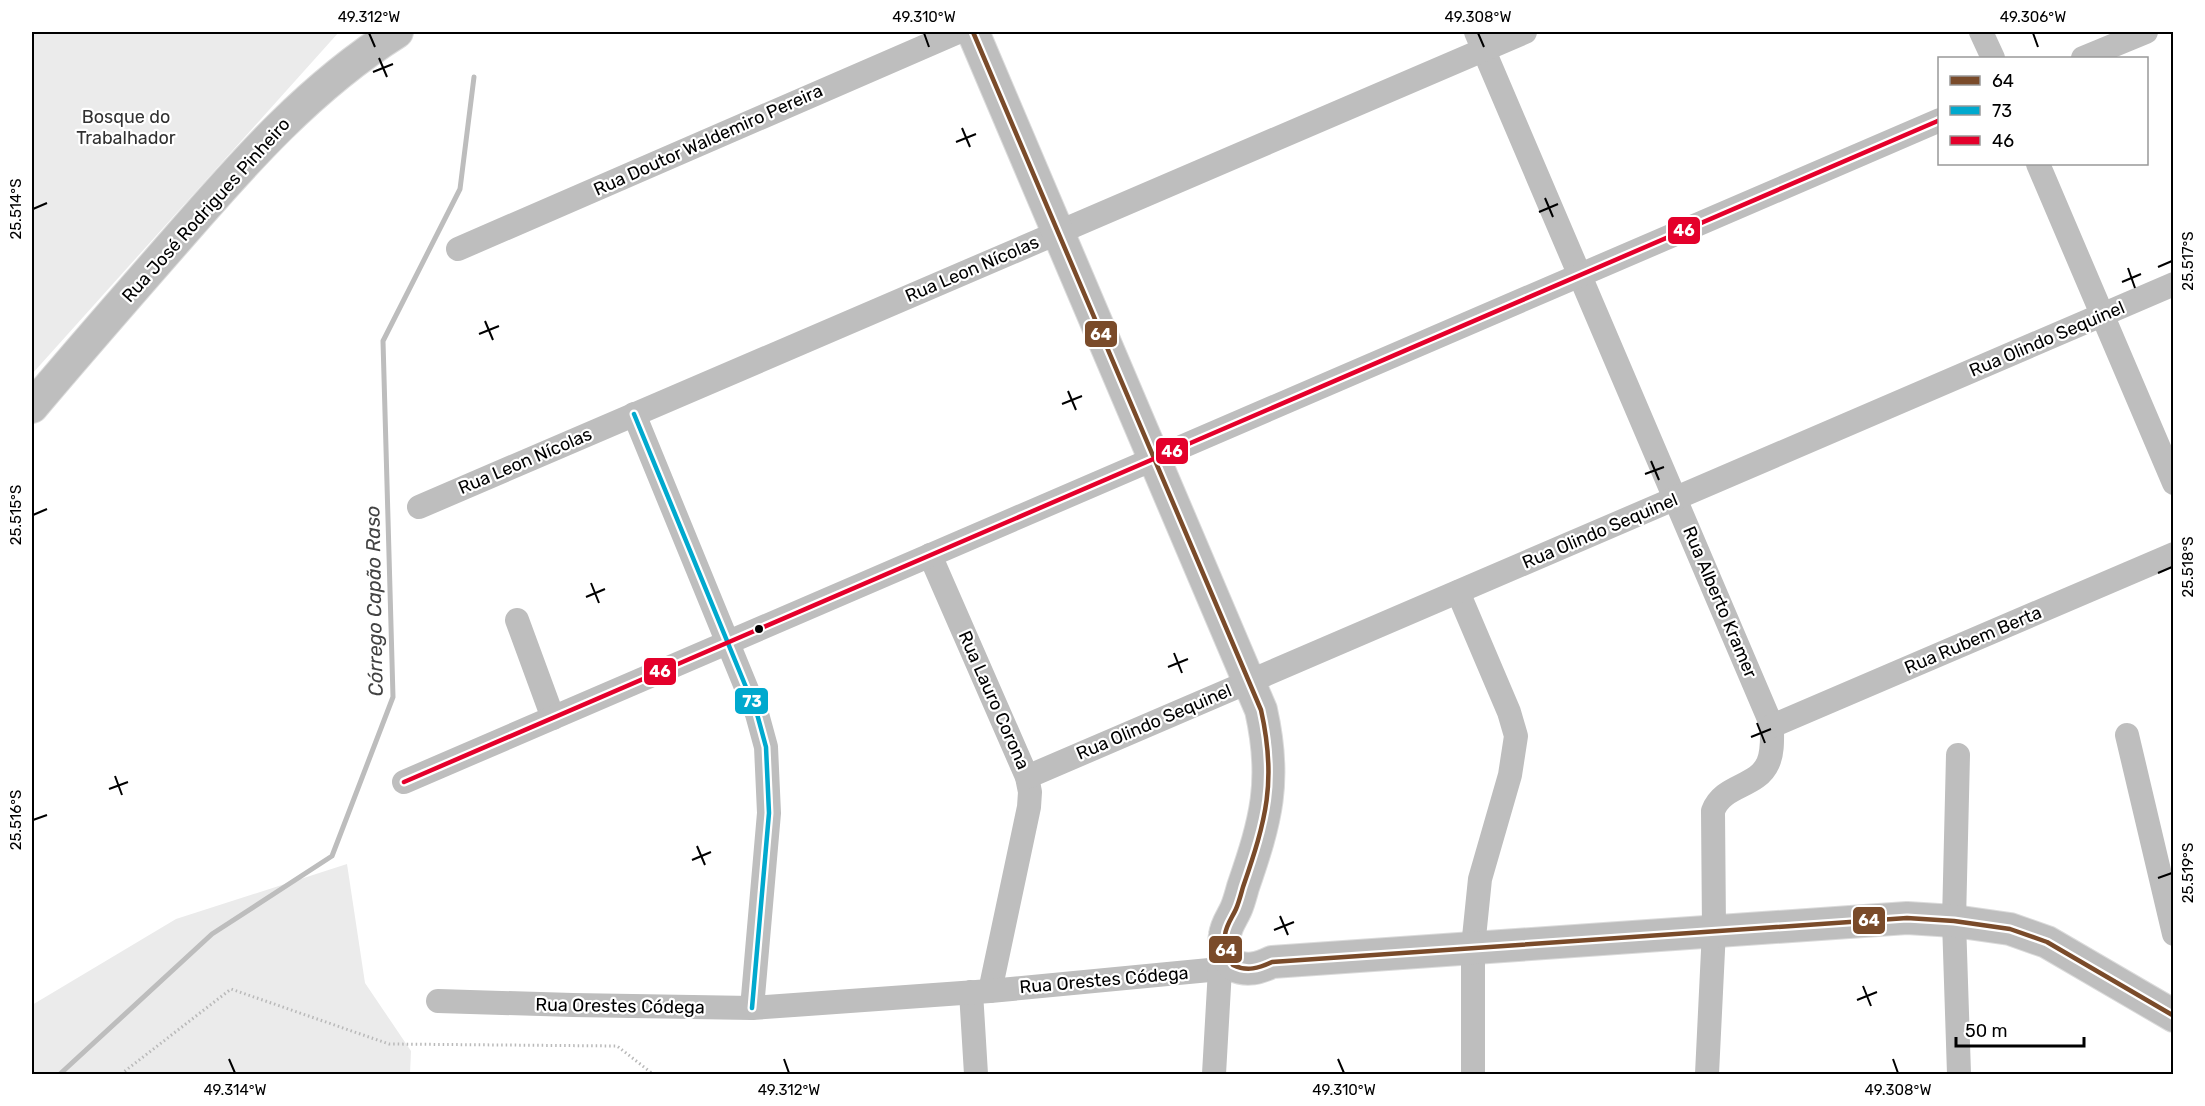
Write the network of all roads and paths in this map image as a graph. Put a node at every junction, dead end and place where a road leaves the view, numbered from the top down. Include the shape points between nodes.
1 (397, 32) edge
2 (958, 32) edge
3 (974, 32) edge
4 (1525, 32) edge
5 (1981, 32) edge
6 (2146, 32) edge
7 (1480, 40) edge
8 (1993, 57) edge
9 (2085, 57) edge
10 (1938, 121) edge
11 (2037, 165) edge
12 (1059, 232) junction
13 (458, 249) dead end
14 (1580, 275) junction
15 (2174, 284) edge
16 (2102, 315) junction
17 (32, 406) edge
18 (634, 414) junction
19 (1155, 458) junction
20 (2174, 483) edge
21 (1676, 498) junction
22 (419, 507) dead end
23 (2174, 554) edge
24 (930, 555) junction
25 (1458, 592) junction
26 (516, 621) dead end
27 (728, 643) junction
28 (1250, 681) junction
29 (553, 718) junction
30 (1772, 726) junction
31 (2127, 735) dead end
32 (1958, 755) dead end
33 (1028, 777) junction
34 (404, 782) dead end
35 (1236, 909) junction
36 (1954, 921) junction
37 (1714, 930) junction
38 (2174, 934) edge
39 (1473, 947) junction
40 (1272, 962) junction
41 (1225, 965) junction
42 (981, 991) junction
43 (438, 1001) dead end
44 (752, 1008) junction
45 (2173, 1016) edge
46 (121, 1074) edge
47 (653, 1074) edge
48 (976, 1074) edge
49 (1214, 1074) edge
50 (1473, 1074) edge
51 (1707, 1074) edge
52 (1959, 1074) edge

1 - 17 main road, Rua José Rodrigues Pinheiro via 341,70 275,131
2 - 13 street, Rua Doutor Waldemiro Pereira
3 - 12 main road
4 - 7 street, Rua Leon Nícolas
5 - 8 street
6 - 9 street
7 - 12 street, Rua Leon Nícolas
7 - 14 street, Rua Alberto Kramer
10 - 14 street
11 - 16 street
12 - 18 street, Rua Leon Nícolas
12 - 19 main road
14 - 19 street
14 - 21 street, Rua Alberto Kramer
15 - 16 street, Rua Olindo Sequinel
16 - 20 street
16 - 21 street, Rua Olindo Sequinel
18 - 22 street, Rua Leon Nícolas
18 - 27 street
19 - 24 street
19 - 28 main road
21 - 25 street, Rua Olindo Sequinel
21 - 30 street, Rua Alberto Kramer
23 - 30 street, Rua Rubem Berta
24 - 27 street
24 - 33 street, Rua Lauro Corona
25 - 28 street, Rua Olindo Sequinel
25 - 39 street via 1516,736 1510,775 1480,879
26 - 29 street
27 - 29 street
27 - 44 street via 762,728 768,768
28 - 33 street, Rua Olindo Sequinel
28 - 35 main road via 1268,740 1270,768 1263,827
29 - 34 street
30 - 37 street, Rua Alberto Kramer via 1771,750 1762,773 1726,793 1713,811
31 - 38 street
32 - 36 street
33 - 42 street, Rua Lauro Corona via 1029,807
35 - 40 main road via 1238,925 1251,952
35 - 41 main road via 1225,933
36 - 37 main road, Rua Orestes Códega via 1907,918
36 - 45 main road, Rua Orestes Códega via 2010,929 2047,942
36 - 52 street
37 - 39 main road, Rua Orestes Códega
37 - 51 street, Rua Alberto Kramer
39 - 40 main road, Rua Orestes Códega
39 - 50 street
40 - 41 main road, Rua Orestes Códega via 1245,969
41 - 42 street, Rua Orestes Códega
41 - 49 street
42 - 44 street, Rua Orestes Códega
42 - 48 street, Rua Lauro Corona
43 - 44 street, Rua Orestes Códega
46 - 47 path via 231,989 389,1044 616,1046

